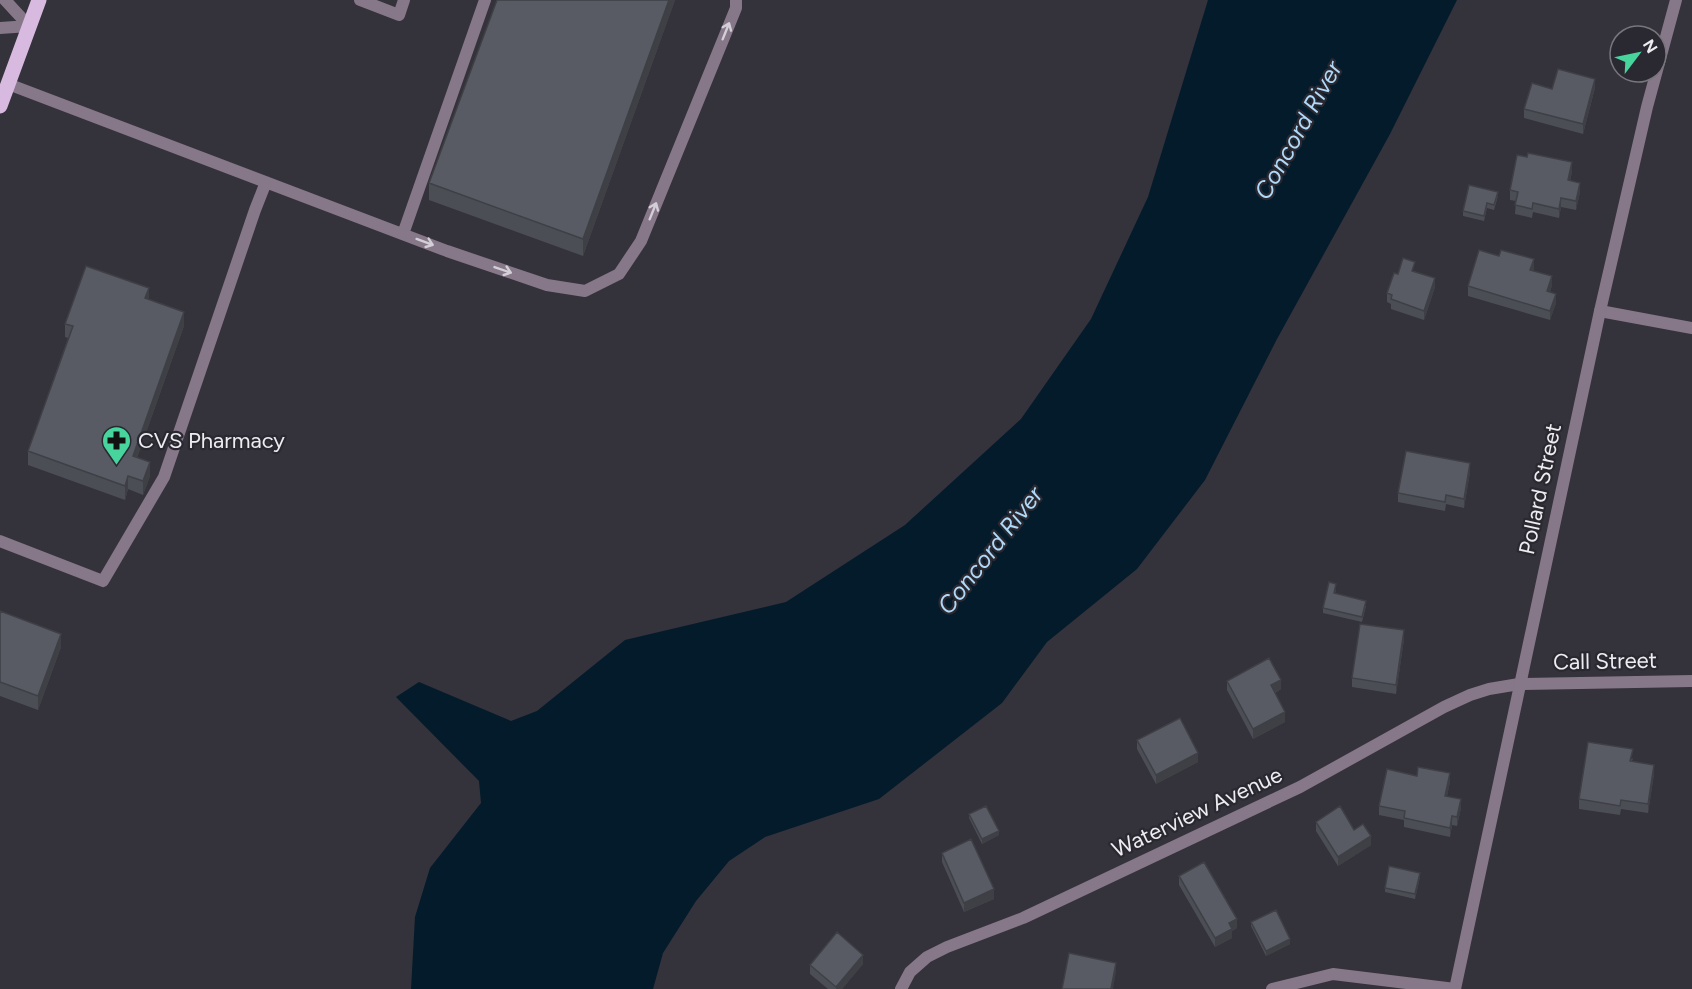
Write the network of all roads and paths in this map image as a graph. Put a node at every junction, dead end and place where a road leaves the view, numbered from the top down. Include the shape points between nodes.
1 (5, 0) edge
2 (39, 0) edge
3 (360, 0) edge
4 (404, 0) edge
5 (485, 0) edge
6 (736, 0) edge
7 (1677, 0) edge
8 (29, 26) junction
9 (0, 28) edge
10 (8, 84) junction
11 (0, 106) edge
12 (266, 182) junction
13 (403, 234) junction
14 (1600, 311) junction
15 (1692, 328) edge
16 (0, 541) edge
17 (1692, 681) edge
18 (1519, 684) junction
19 (901, 989) edge
20 (1272, 989) edge
21 (1455, 989) edge

1 - 8 street
2 - 8 main road
3 - 4 street via 399,15
5 - 13 street
13 -> 6 street via 547,285 585,291 619,274 641,241
7 - 14 street, Pollard Street via 1647,107
8 - 9 street
8 - 10 main road
10 - 11 main road
10 - 12 street
12 - 13 street
12 - 16 street via 164,477 103,581
14 - 15 street
14 - 18 street, Pollard Street
17 - 18 street, Call Street
18 - 19 street, Waterview Avenue via 1489,689 1453,703 1290,792 1023,918 947,947 910,972
18 - 21 street, Pollard Street
20 - 21 street via 1333,974

